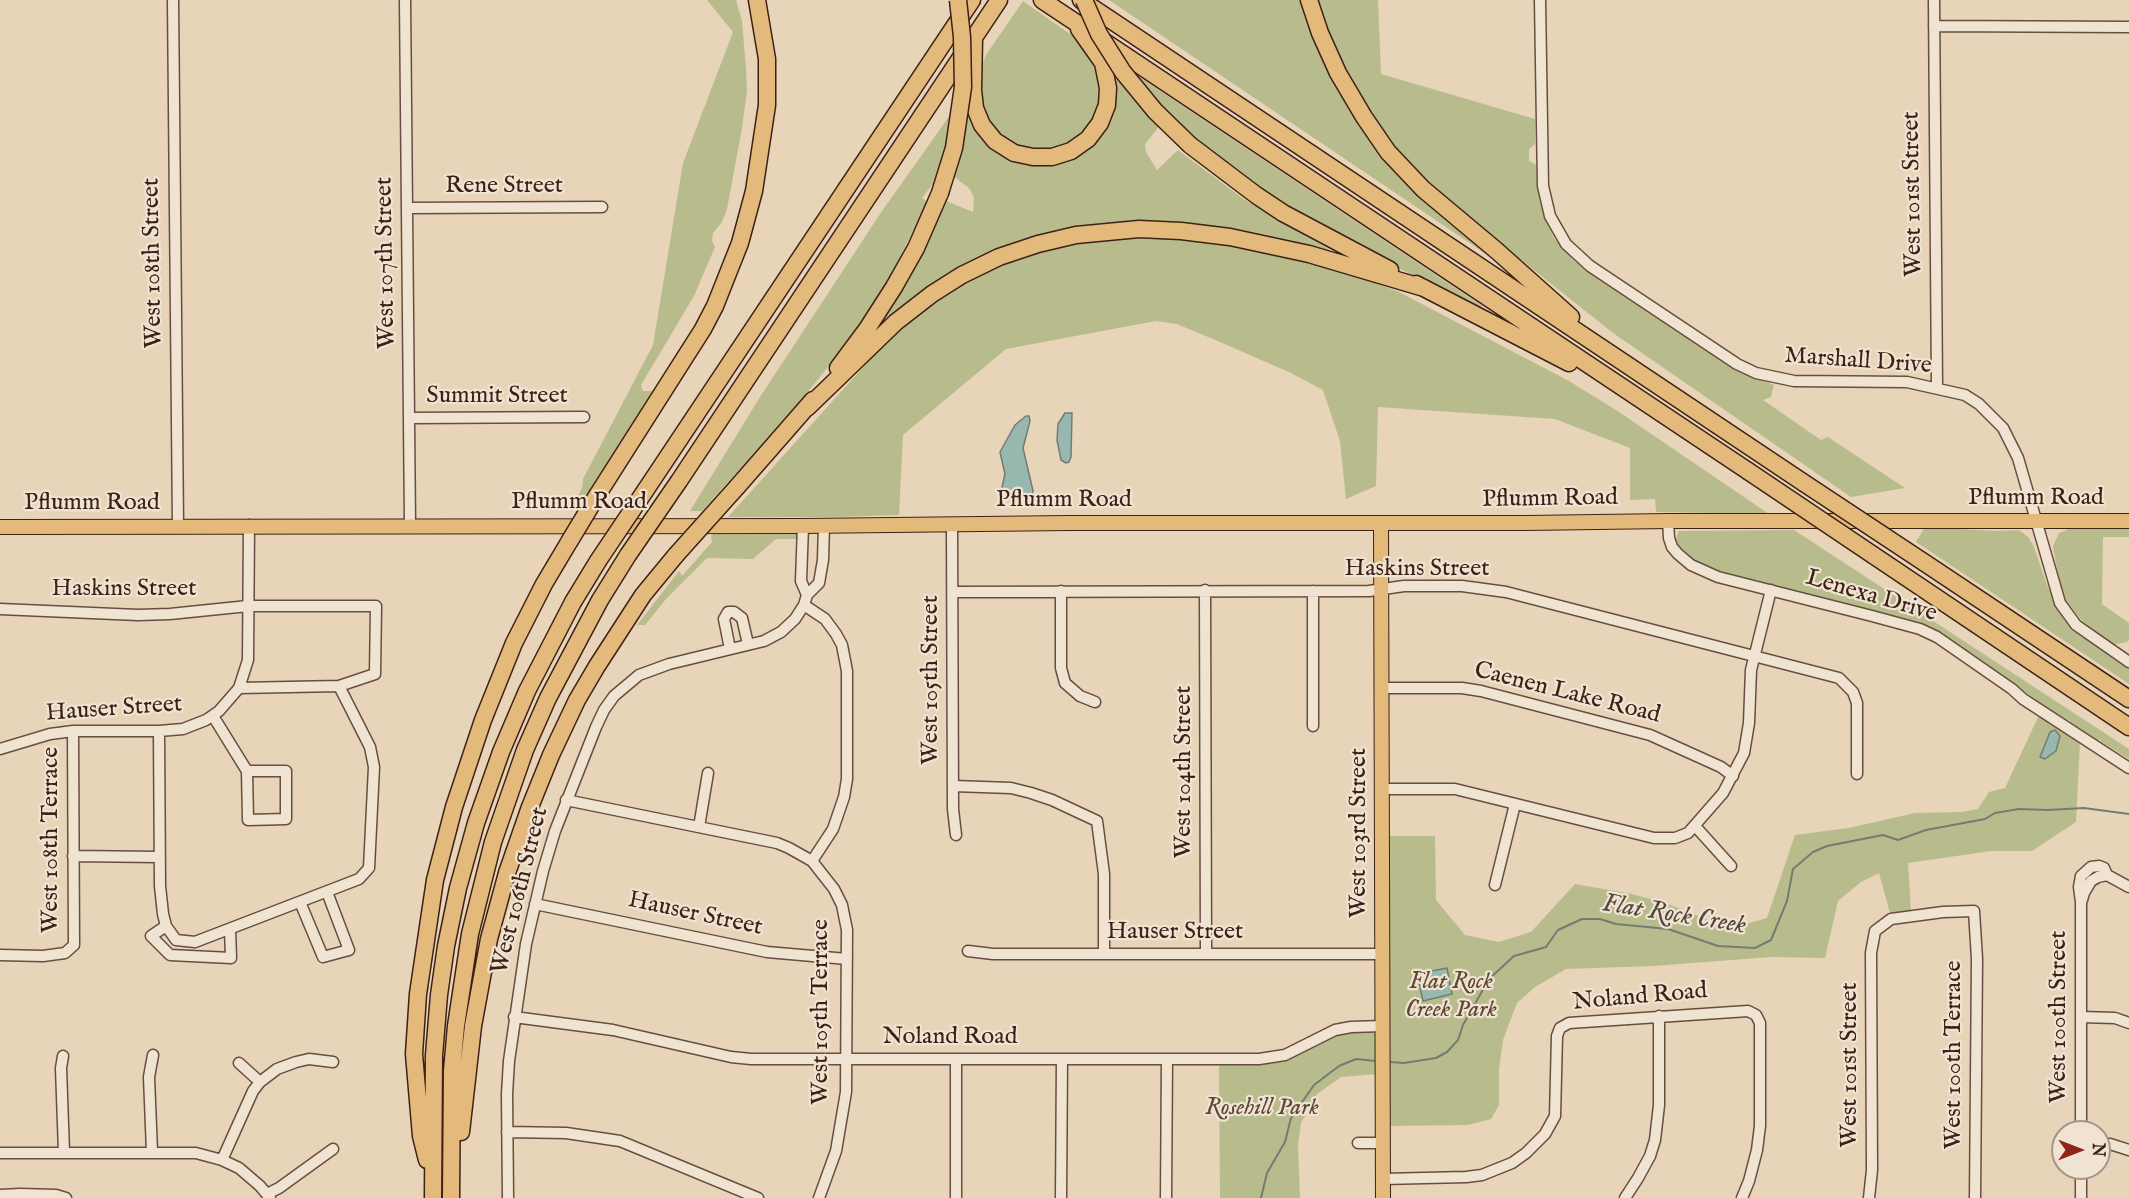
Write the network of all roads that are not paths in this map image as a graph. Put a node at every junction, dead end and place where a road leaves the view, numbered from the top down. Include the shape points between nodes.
1 (172, 0) edge
2 (405, 0) edge
3 (757, 0) edge
4 (967, 0) edge
5 (1042, 0) edge
6 (1082, 0) edge
7 (1309, 0) edge
8 (1540, 0) edge
9 (1934, 0) edge
10 (995, 7) edge
11 (1075, 22) junction
12 (1934, 26) junction
13 (2129, 27) edge
14 (975, 38) junction
15 (602, 207) dead end
16 (407, 208) junction
17 (1424, 288) junction
18 (1618, 358) junction
19 (1937, 387) junction
20 (1631, 394) junction
21 (807, 408) junction
22 (584, 417) dead end
23 (410, 418) junction
24 (1668, 521) junction
25 (2129, 521) edge
26 (2036, 522) junction
27 (952, 524) junction
28 (1381, 524) junction
29 (249, 525) junction
30 (411, 525) junction
31 (824, 525) junction
32 (178, 526) junction
33 (803, 526) junction
34 (0, 527) edge
35 (1382, 588) junction
36 (1204, 590) junction
37 (1771, 590) junction
38 (1061, 591) junction
39 (1313, 591) junction
40 (953, 592) junction
41 (806, 600) junction
42 (248, 606) junction
43 (0, 609) edge
44 (748, 644) junction
45 (730, 649) junction
46 (1755, 655) junction
47 (2129, 662) edge
48 (339, 686) junction
49 (239, 688) junction
50 (1382, 688) junction
51 (2129, 699) edge
52 (1095, 702) dead end
53 (213, 716) junction
54 (1313, 726) dead end
55 (2129, 727) edge
56 (73, 731) junction
57 (159, 731) junction
58 (0, 748) edge
59 (2129, 768) edge
60 (247, 771) junction
61 (708, 773) dead end
62 (1857, 774) dead end
63 (1732, 776) junction
64 (953, 786) junction
65 (1383, 789) junction
66 (566, 800) junction
67 (1515, 804) junction
68 (1695, 826) junction
69 (699, 827) junction
70 (956, 835) dead end
71 (73, 856) junction
72 (159, 857) junction
73 (812, 861) junction
74 (1731, 866) dead end
75 (1495, 885) dead end
76 (2129, 887) edge
77 (327, 892) junction
78 (300, 902) junction
79 (535, 904) junction
80 (166, 926) junction
81 (230, 929) junction
82 (1875, 932) joint
83 (968, 951) dead end
84 (1104, 954) junction
85 (1206, 954) junction
86 (1382, 954) junction
87 (0, 955) edge
88 (847, 959) junction
89 (1659, 1016) junction
90 (514, 1017) junction
91 (2081, 1017) junction
92 (2129, 1023) edge
93 (1383, 1026) junction
94 (153, 1055) dead end
95 (63, 1056) dead end
96 (847, 1059) junction
97 (956, 1059) junction
98 (1062, 1059) junction
99 (1167, 1059) junction
100 (333, 1062) dead end
101 (239, 1063) dead end
102 (260, 1082) junction
103 (2081, 1120) edge
104 (507, 1132) junction
105 (1358, 1143) dead end
106 (1382, 1143) junction
107 (2111, 1145) edge
108 (333, 1149) dead end
109 (2129, 1150) edge
110 (64, 1152) junction
111 (152, 1152) junction
112 (0, 1153) edge
113 (222, 1160) junction
114 (450, 1178) junction
115 (1383, 1179) junction
116 (432, 1180) junction
117 (2081, 1180) edge
118 (0, 1196) edge
119 (268, 1196) edge
120 (66, 1198) edge
121 (433, 1198) edge
122 (451, 1198) edge
123 (508, 1198) edge
124 (758, 1198) edge
125 (819, 1198) edge
126 (956, 1198) edge
127 (1061, 1198) edge
128 (1166, 1198) edge
129 (1383, 1198) edge
130 (1625, 1198) edge
131 (1742, 1198) edge
132 (1869, 1198) edge
133 (1975, 1198) edge
134 (2081, 1198) edge

1 - 32 street, West 108th Street
2 - 16 street, West 107th Street
3 - 116 highway, bridge via 766,59 767,105 754,191 740,243 703,329 569,542 514,643 454,807 435,880 419,984 414,1054 421,1136
4 - 21 highway, bridge via 962,37 963,87 954,148 940,193 894,288 853,350
4 - 116 highway, bridge via 598,561 527,691 476,823 446,946 434,1055
5 - 11 highway
6 - 17 highway, bridge via 1123,72 1190,145 1283,213
6 - 18 highway
7 - 18 highway via 1338,73 1388,152 1423,189
8 - 19 street, Marshall Drive via 1543,186 1550,216 1573,251 1590,266 1756,373 1794,381 1907,382
9 - 12 street, West 101st Street
10 - 14 highway
11 - 14 highway via 1103,63 1107,105 1088,139 1071,151 1052,157 1014,153 995,141 982,125 973,90
11 - 20 highway
12 - 13 street
12 - 19 street, West 101st Street
14 - 114 highway, bridge via 628,555 548,698 493,842 470,934 452,1071
15 - 16 street, Rene Street
16 - 23 street, West 107th Street
17 - 20 highway
17 - 21 highway via 1300,252 1230,237 1149,229 1076,235 999,257 932,294 896,322
18 - 51 highway, bridge
19 - 26 street, Marshall Drive via 1973,399 2003,428 2018,458
20 - 55 highway, bridge
21 - 114 highway, bridge via 637,604 597,666 555,746 507,873 489,939
22 - 23 street, Summit Street
23 - 30 street, West 107th Street
24 - 26 main road, Pflumm Road
24 - 28 main road, Pflumm Road
24 - 37 street, Lenexa Drive via 1672,547 1691,565 1718,577
25 - 26 main road, Pflumm Road
26 - 47 street, Marshall Drive via 2066,614
27 - 28 main road, Pflumm Road
27 - 31 main road, Pflumm Road
27 - 40 street, West 105th Street
28 - 35 main road, West 103rd Street
29 - 30 main road, Pflumm Road
29 - 32 main road, Pflumm Road
29 - 42 street, Hauser Street
30 - 33 main road, Pflumm Road
31 - 33 main road, Pflumm Road
31 - 41 street, West 106th Street via 819,583
32 - 34 main road, Pflumm Road
33 - 41 street via 801,581
35 - 39 street, Haskins Street
35 - 46 street, Haskins Street via 1487,589
35 - 50 main road, West 103rd Street
36 - 38 street, Haskins Street
36 - 39 street, Haskins Street
36 - 85 street, West 104th Street
37 - 46 street
37 - 59 street, Lenexa Drive via 1937,637
38 - 40 street, Haskins Street
38 - 52 street via 1061,669 1065,683
39 - 54 street
40 - 64 street, West 105th Street
41 - 44 street, West 106th Street via 795,619 774,637
41 - 73 street via 836,634 847,671 844,797 833,829
42 - 43 street, Haskins Street via 138,615
42 - 48 street, Haskins Street via 376,606 375,674
42 - 49 street, Hauser Street via 248,660
44 - 45 street, West 106th Street
44 - 45 street via 742,618 729,612 724,619
45 - 66 street, West 106th Street via 654,669 627,684 604,710
46 - 62 street, Haskins Street via 1831,675 1847,684 1857,703
46 - 63 street via 1744,753
48 - 49 street
48 - 77 street via 370,747 374,767 369,868 359,879
49 - 53 street, Hauser Street
50 - 63 street, Caenen Lake Road via 1462,688 1492,694 1650,735 1721,767
50 - 65 main road, West 103rd Street
53 - 57 street, Hauser Street via 191,727
53 - 60 street
56 - 57 street, Hauser Street
56 - 58 street, Hauser Street
56 - 71 street, West 108th Terrace
57 - 72 street
60 - 60 street via 286,771 286,819 248,820
61 - 69 street
63 - 68 street
64 - 70 street, West 105th Street
64 - 84 street via 1011,788 1052,800 1097,821 1104,874
65 - 67 street via 1455,789
65 - 86 main road, West 103rd Street
66 - 69 street
66 - 79 street, West 106th Street
67 - 68 street via 1654,838 1675,838
67 - 75 street
68 - 74 street
69 - 73 street via 777,843
71 - 72 street
71 - 87 street, West 108th Terrace via 74,945 65,953 43,956
72 - 80 street
73 - 88 street, West 105th Terrace via 830,882 842,905
76 - 91 street, West 100th Street via 2099,866 2087,869 2081,876
77 - 78 street
77 - 78 street via 349,950 323,957
78 - 81 street
79 - 88 street, Hauser Street via 767,952
79 - 90 street, West 106th Street
80 - 81 street via 176,940 195,942
80 - 81 street via 151,936 170,955 231,958
82 - 132 street, West 101st Street via 1871,953
82 - 133 street, West 100th Terrace via 1891,919 1974,911
83 - 84 street, Hauser Street
84 - 85 street, Hauser Street
85 - 86 street, Hauser Street
86 - 93 main road, West 103rd Street
88 - 96 street, West 105th Terrace
89 - 115 street, Noland Road via 1577,1021 1560,1028 1555,1116 1539,1141 1512,1163 1466,1177
89 - 130 street via 1655,1140
89 - 131 street, Noland Road via 1748,1011 1760,1023 1760,1126
90 - 96 street, Noland Road via 613,1030 731,1057
90 - 104 street, West 106th Street
91 - 92 street via 2115,1018
91 - 103 street, West 100th Street
93 - 99 street, Noland Road via 1335,1030 1270,1058
93 - 106 main road, West 103rd Street
94 - 111 street via 149,1077
95 - 110 street
96 - 97 street, Noland Road
96 - 125 street, West 105th Terrace via 842,1123
97 - 98 street, Noland Road
97 - 126 street
98 - 99 street, Noland Road
98 - 127 street
99 - 128 street
100 - 102 street via 296,1062 277,1069
101 - 102 street
102 - 113 street
104 - 123 street, West 106th Street
104 - 124 street via 566,1133 620,1141
105 - 106 street
106 - 115 main road, West 103rd Street
107 - 109 street
108 - 119 street
110 - 111 street
110 - 112 street
111 - 113 street via 202,1154
113 - 119 street via 248,1175
114 - 122 highway
115 - 129 main road, West 103rd Street
116 - 121 highway
117 - 134 street
118 - 120 street

